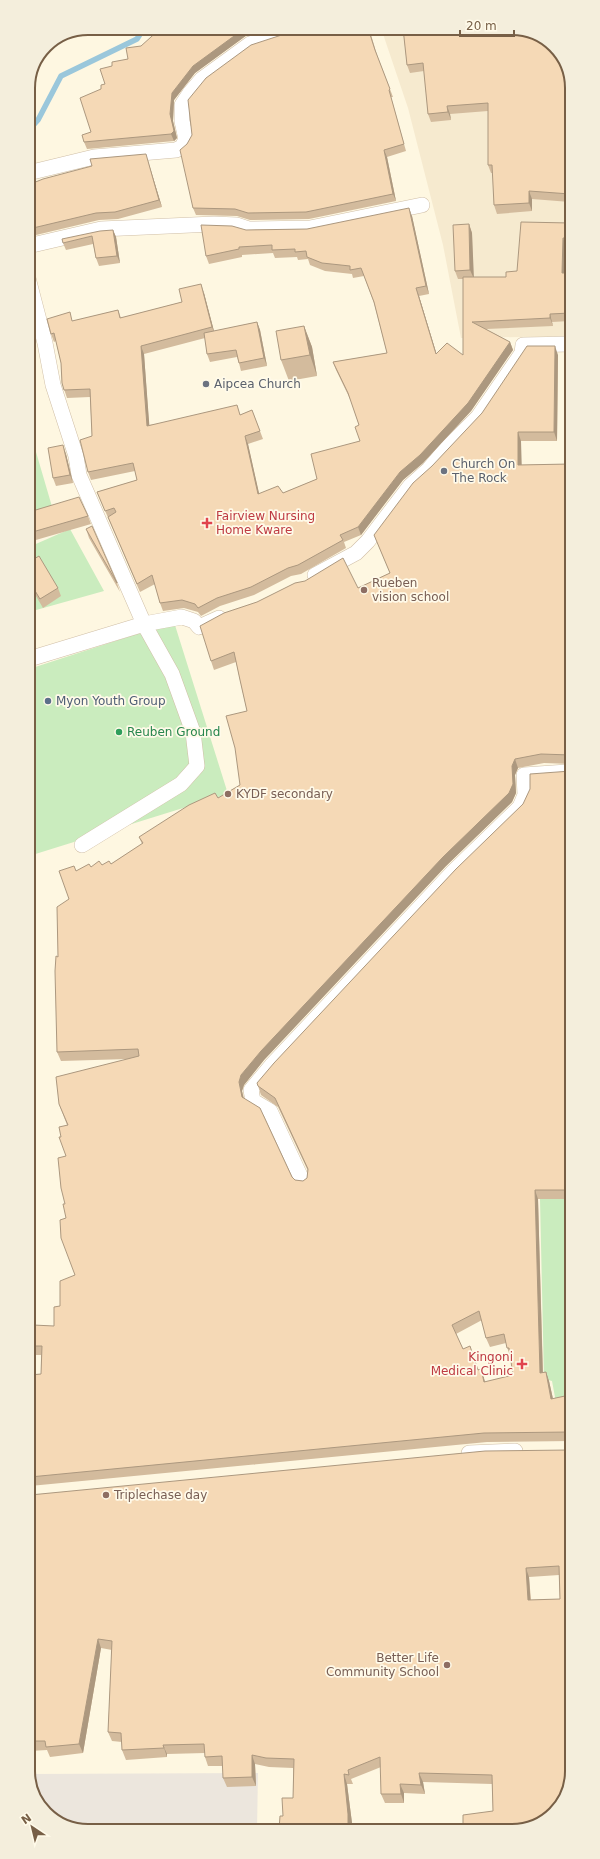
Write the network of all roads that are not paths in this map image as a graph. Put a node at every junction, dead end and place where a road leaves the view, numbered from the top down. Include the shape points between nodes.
1 (279, 35) edge
2 (35, 171) edge
3 (422, 205) dead end
4 (35, 244) edge
5 (35, 305) edge
6 (565, 344) edge
7 (304, 582) edge
8 (229, 612) edge
9 (144, 624) junction
10 (35, 657) edge
11 (565, 772) edge
12 (82, 845) dead end
13 (303, 1182) edge
14 (526, 1451) edge
15 (458, 1454) edge

1 - 2 street via 250,44 202,79 182,105 186,139 182,147 176,150 94,157
3 - 4 street via 310,228 250,229 237,225 214,224 101,229
5 - 9 street via 53,385 76,456 79,475
6 - 7 street via 523,345 522,353 478,417 410,486 368,541 356,553
8 - 9 street via 198,627 194,621 182,617
9 - 10 street
9 - 12 street via 172,674 193,732 197,766 181,784
11 - 13 street via 524,775 525,795 520,807 453,872 251,1090 253,1101 270,1111
14 - 15 street

